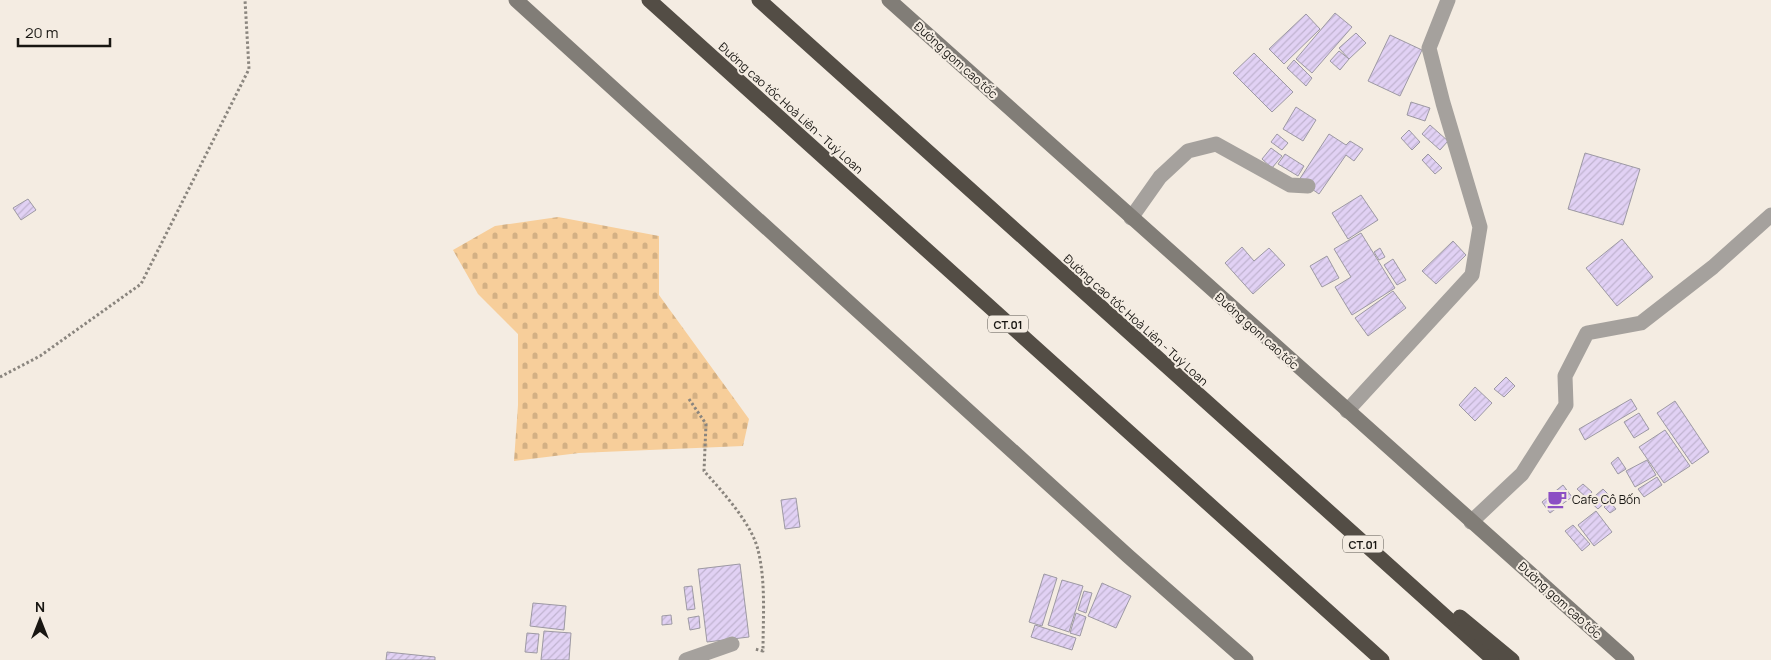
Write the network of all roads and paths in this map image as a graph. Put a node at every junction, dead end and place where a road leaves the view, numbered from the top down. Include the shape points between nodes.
1 (245, 0) edge
2 (516, 0) edge
3 (648, 0) edge
4 (759, 0) edge
5 (889, 0) edge
6 (1448, 0) edge
7 (1308, 186) dead end
8 (1771, 214) edge
9 (1131, 218) junction
10 (0, 377) edge
11 (689, 400) dead end
12 (1347, 411) junction
13 (1232, 427) junction
14 (1472, 522) junction
15 (732, 644) joint
16 (686, 660) edge
17 (1246, 660) edge
18 (1382, 660) edge
19 (1494, 660) edge
20 (1512, 660) edge
21 (1627, 660) edge

1 - 10 path via 249,69 141,284 40,356
2 - 17 main road
3 - 18 highway, Đường cao tốc Hoà Liên - Tuý Loan / CT.01
4 - 13 highway, Đường cao tốc Hoà Liên - Tuý Loan / CT.01
5 - 9 main road, Đường gom cao tốc
6 - 12 street via 1429,48 1480,227 1472,275
7 - 9 street via 1290,185 1216,144 1188,151 1160,177
8 - 14 street via 1713,267 1641,323 1587,333 1565,376 1566,405 1522,474
9 - 12 main road, Đường gom cao tốc
11 - 15 path via 706,424 704,471 736,508 758,550 763,594 763,651
12 - 14 main road, Đường gom cao tốc
13 - 19 highway, Đường cao tốc Hoà Liên - Tuý Loan / CT.01
13 - 20 highway
14 - 21 main road, Đường gom cao tốc
15 - 16 street

